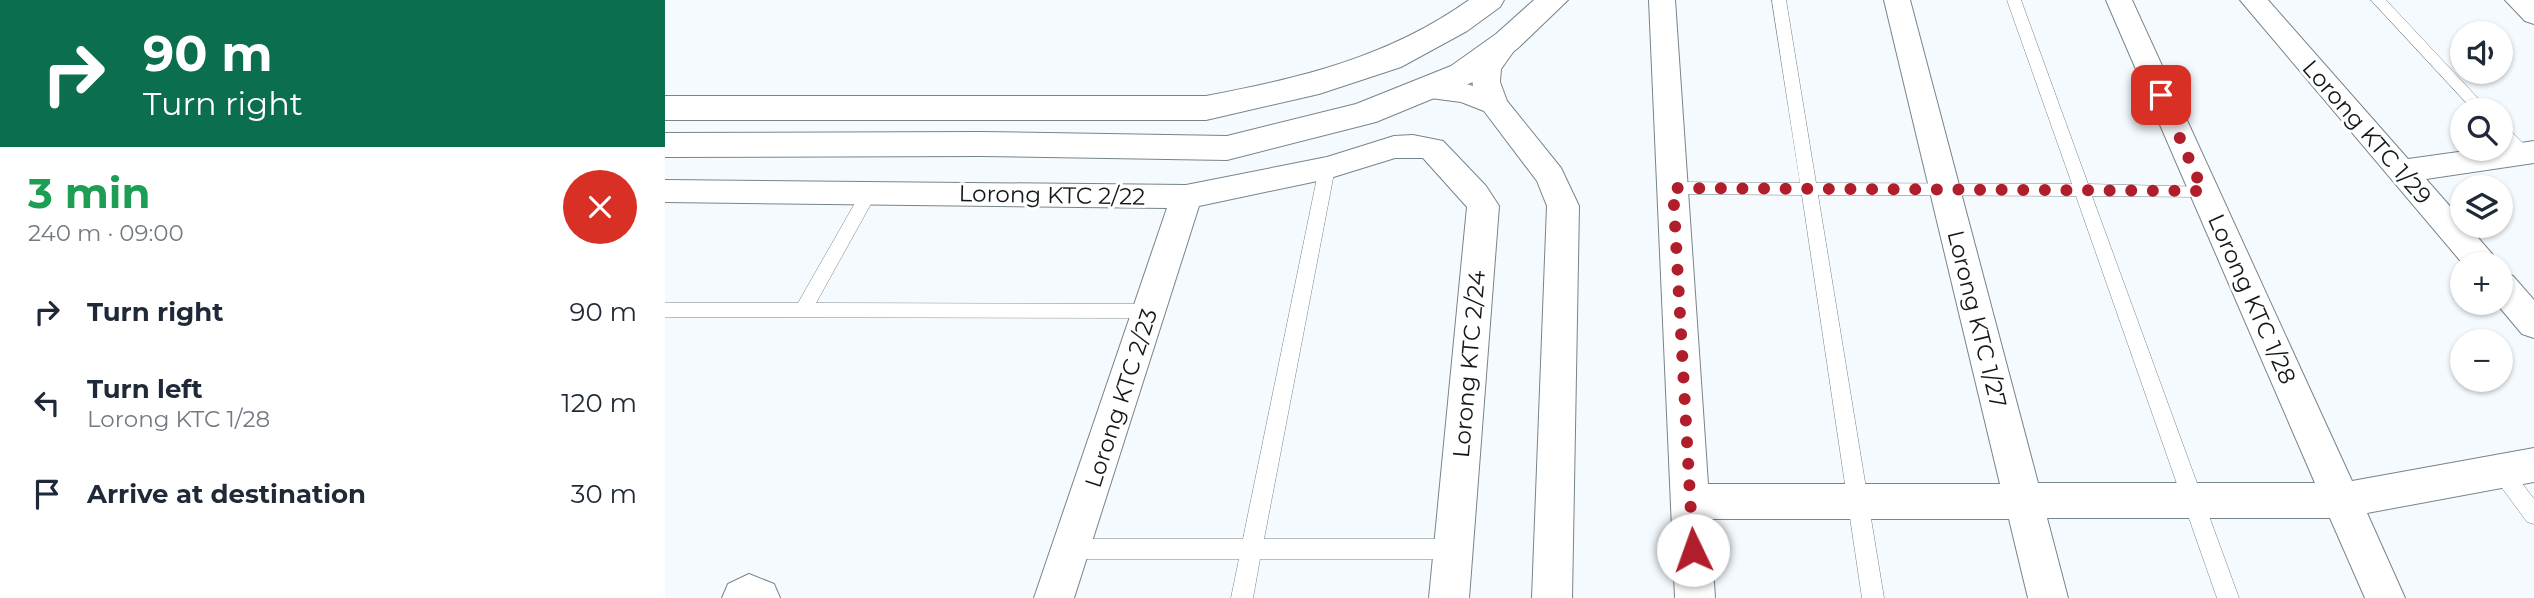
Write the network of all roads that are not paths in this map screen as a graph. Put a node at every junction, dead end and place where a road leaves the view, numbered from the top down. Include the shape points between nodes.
1 (1489, 0) edge
2 (1553, 0) edge
3 (1662, 0) edge
4 (1779, 0) edge
5 (1897, 0) edge
6 (2014, 0) edge
7 (2119, 0) edge
8 (2253, 0) edge
9 (2378, 0) edge
10 (2518, 0) edge
11 (2534, 15) edge
12 (1507, 41) junction
13 (1425, 89) junction
14 (2471, 98) edge
15 (1495, 104) junction
16 (665, 108) edge
17 (2513, 140) edge
18 (665, 145) edge
19 (1432, 149) joint
20 (2529, 153) edge
21 (1327, 168) junction
22 (2401, 171) junction
23 (1673, 188) junction
24 (1944, 188) junction
25 (1809, 189) junction
26 (2081, 190) junction
27 (665, 191) edge
28 (2203, 191) junction
29 (869, 193) junction
30 (1186, 197) junction
31 (2472, 252) edge
32 (2513, 299) edge
33 (665, 310) edge
34 (803, 310) junction
35 (1150, 311) junction
36 (2534, 324) edge
37 (2518, 468) edge
38 (2194, 500) junction
39 (2341, 500) junction
40 (2023, 501) junction
41 (1691, 502) junction
42 (1859, 502) junction
43 (2534, 515) edge
44 (1253, 548) junction
45 (1071, 549) junction
46 (1453, 549) junction
47 (1054, 598) edge
48 (1242, 598) edge
49 (1449, 598) edge
50 (1552, 598) edge
51 (1695, 598) edge
52 (1873, 598) edge
53 (2047, 598) edge
54 (2228, 598) edge
55 (2385, 598) edge

1 - 16 street via 1419,47 1358,74 1206,108
2 - 12 street
3 - 23 street
4 - 25 lane
5 - 24 street, Lorong KTC 1/27
6 - 26 lane
7 - 28 street, Lorong KTC 1/28
8 - 22 street, Lorong KTC 1/29
9 - 14 lane
10 - 11 street
12 - 13 street via 1462,74
12 - 15 street via 1487,68 1486,82
13 - 15 street via 1451,88
13 - 18 street via 1364,114 1227,148
15 - 50 street via 1550,176 1563,206
17 - 20 lane
19 - 21 street, Lorong KTC 2/22 via 1394,147
19 - 46 street, Lorong KTC 2/24 via 1482,206
20 - 22 street
21 - 30 street, Lorong KTC 2/22
21 - 44 lane
22 - 31 street, Lorong KTC 1/29
23 - 25 lane
23 - 41 street
24 - 25 lane
24 - 26 lane
24 - 40 street, Lorong KTC 1/27
25 - 42 lane
26 - 28 lane
26 - 38 lane
27 - 29 street, Lorong KTC 2/22
28 - 39 street, Lorong KTC 1/28
29 - 30 street, Lorong KTC 2/22
29 - 34 lane
30 - 35 street, Lorong KTC 2/23
32 - 36 street
33 - 34 lane
34 - 35 lane
35 - 45 street, Lorong KTC 2/23
37 - 39 street
37 - 43 lane
38 - 39 street
38 - 40 street
38 - 54 lane
39 - 55 street, Lorong KTC 1/28
40 - 42 street
40 - 53 street, Lorong KTC 1/27
41 - 42 street
41 - 51 street
42 - 52 lane
44 - 45 lane
44 - 46 lane
44 - 48 lane
45 - 47 street, Lorong KTC 2/23
46 - 49 street, Lorong KTC 2/24

